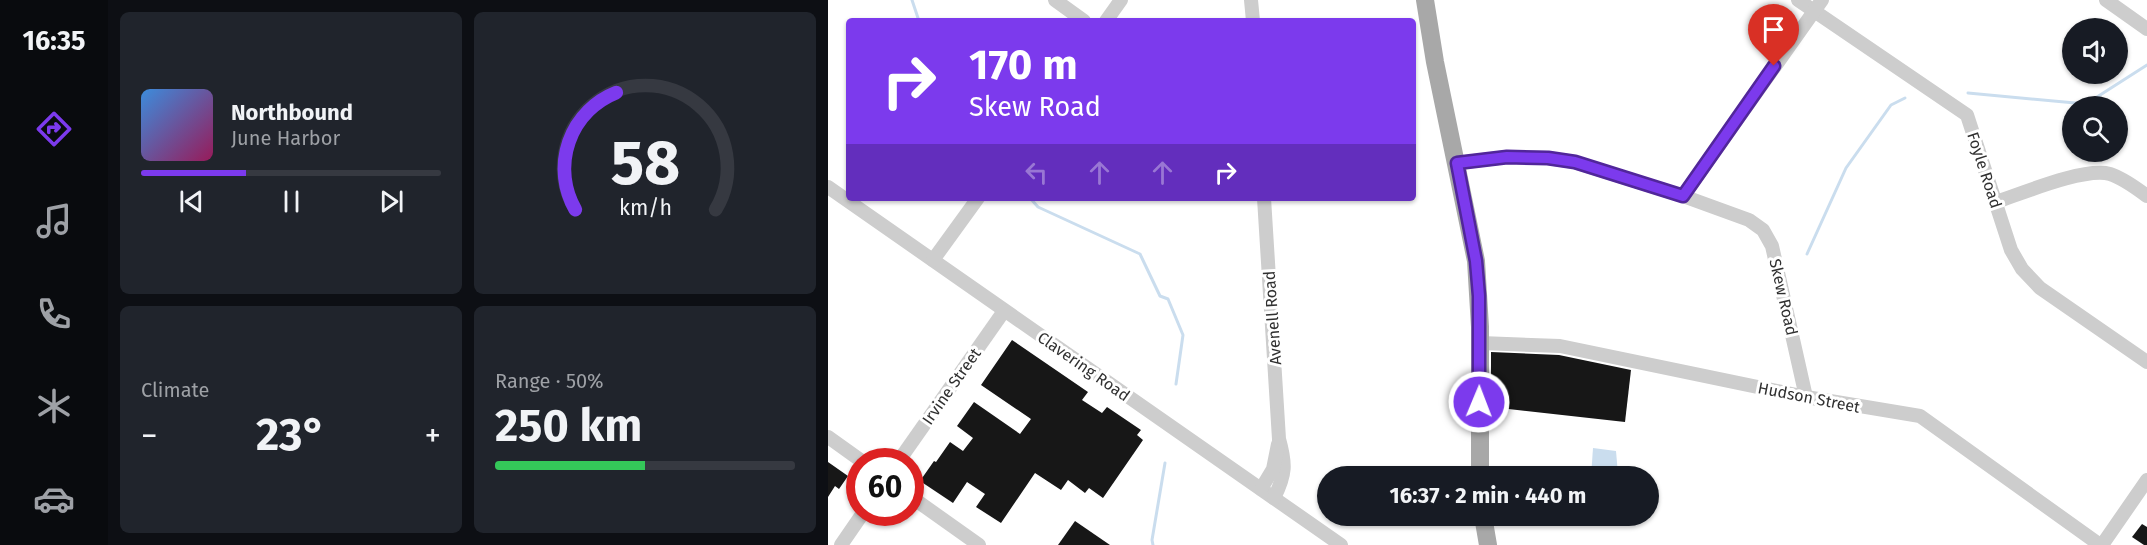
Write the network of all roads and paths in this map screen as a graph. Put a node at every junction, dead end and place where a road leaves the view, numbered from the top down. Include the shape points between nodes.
1 (1055, 0) edge
2 (1122, 0) edge
3 (1251, 0) edge
4 (1425, 0) edge
5 (1798, 0) edge
6 (2106, 0) edge
7 (1818, 6) edge
8 (1080, 18) edge
9 (1108, 18) edge
10 (1253, 18) edge
11 (2147, 29) edge
12 (1457, 163) junction
13 (828, 187) edge
14 (1683, 196) junction
15 (2147, 196) edge
16 (846, 200) edge
17 (848, 201) edge
18 (976, 201) edge
19 (1264, 201) edge
20 (1996, 202) junction
21 (933, 260) junction
22 (1004, 311) junction
23 (1480, 344) junction
24 (2147, 362) edge
25 (1806, 397) junction
26 (828, 437) edge
27 (1280, 439) junction
28 (908, 448) edge
29 (846, 450) edge
30 (1480, 466) edge
31 (2147, 480) edge
32 (1262, 489) junction
33 (1274, 498) junction
34 (924, 506) edge
35 (854, 526) edge
36 (1485, 526) edge
37 (841, 545) edge
38 (979, 545) edge
39 (1341, 545) edge
40 (1488, 545) edge
41 (2101, 545) edge

1 - 8 street
2 - 9 street
3 - 10 street
4 - 12 main road
5 - 7 street, Foyle Road
6 - 11 street
7 - 14 street
7 - 20 street, Foyle Road via 1967,115
12 - 14 street, Skew Road via 1507,157 1548,158 1575,162
12 - 23 main road via 1476,261
13 - 16 street, Clavering Road
14 - 25 street, Skew Road via 1749,220 1763,230 1777,264
15 - 20 street via 2110,174 2085,173
17 - 21 street, Clavering Road
18 - 21 street
19 - 27 street, Avenell Road
20 - 24 street, Foyle Road via 2022,269 2040,288
21 - 22 street, Clavering Road
22 - 28 street, Irvine Street
22 - 32 street, Clavering Road
23 - 25 street, Hudson Street via 1560,346
23 - 30 main road
25 - 41 street, Hudson Street via 1920,416
26 - 29 street
27 - 32 street, Avenell Road via 1273,469
27 - 33 street, Avenell Road via 1284,472
31 - 41 street
32 - 33 street, Clavering Road
33 - 39 street, Clavering Road
34 - 38 street
35 - 37 street
36 - 40 main road

